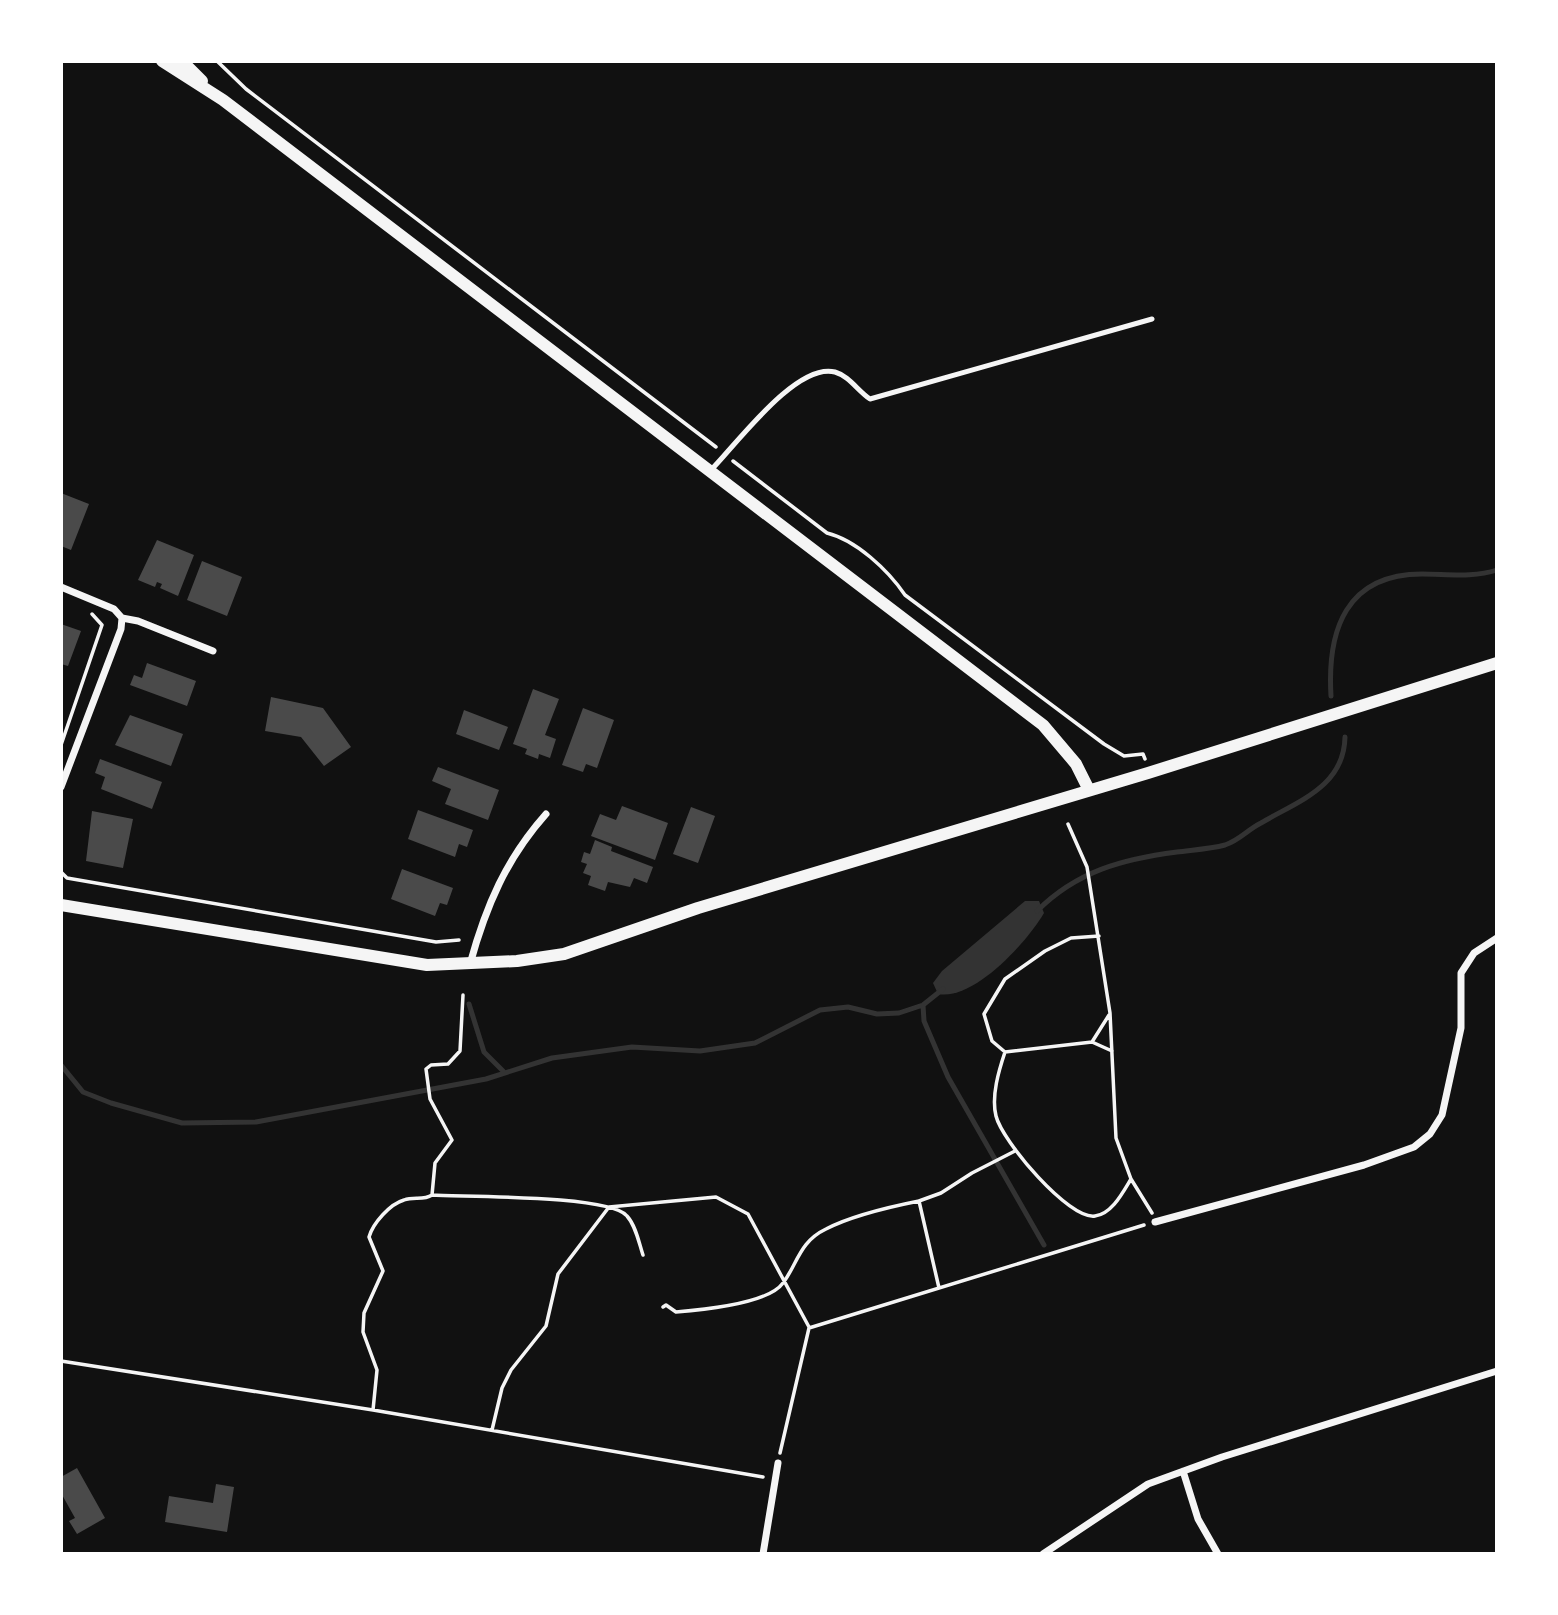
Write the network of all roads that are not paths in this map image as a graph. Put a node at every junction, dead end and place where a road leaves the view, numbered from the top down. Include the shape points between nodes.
1 (162, 61) edge
2 (182, 61) edge
3 (223, 100) junction
4 (1152, 319) dead end
5 (710, 471) junction
6 (61, 587) edge
7 (122, 618) junction
8 (213, 651) dead end
9 (1497, 663) edge
10 (61, 787) edge
11 (1089, 790) junction
12 (546, 814) dead end
13 (61, 905) edge
14 (1497, 939) edge
15 (470, 964) junction
16 (1155, 1222) road end
17 (1497, 1371) edge
18 (778, 1463) road end
19 (1183, 1471) junction
20 (763, 1554) edge
21 (1042, 1554) edge
22 (1218, 1554) edge

1 - 3 street
2 - 3 street
3 - 5 street
4 - 5 lane via 870,399 847,378 834,372 815,373 788,388
5 - 11 street via 1043,725 1076,764
6 - 7 street via 114,609
7 - 8 street
7 - 10 street
9 - 11 street
11 - 15 street via 698,908 564,954
12 - 15 street via 520,843 482,921
13 - 15 street via 427,965
14 - 16 street via 1474,953 1461,974 1461,1028 1442,1115 1414,1147
17 - 19 street
18 - 20 street
19 - 21 street via 1148,1484
19 - 22 street via 1198,1518

